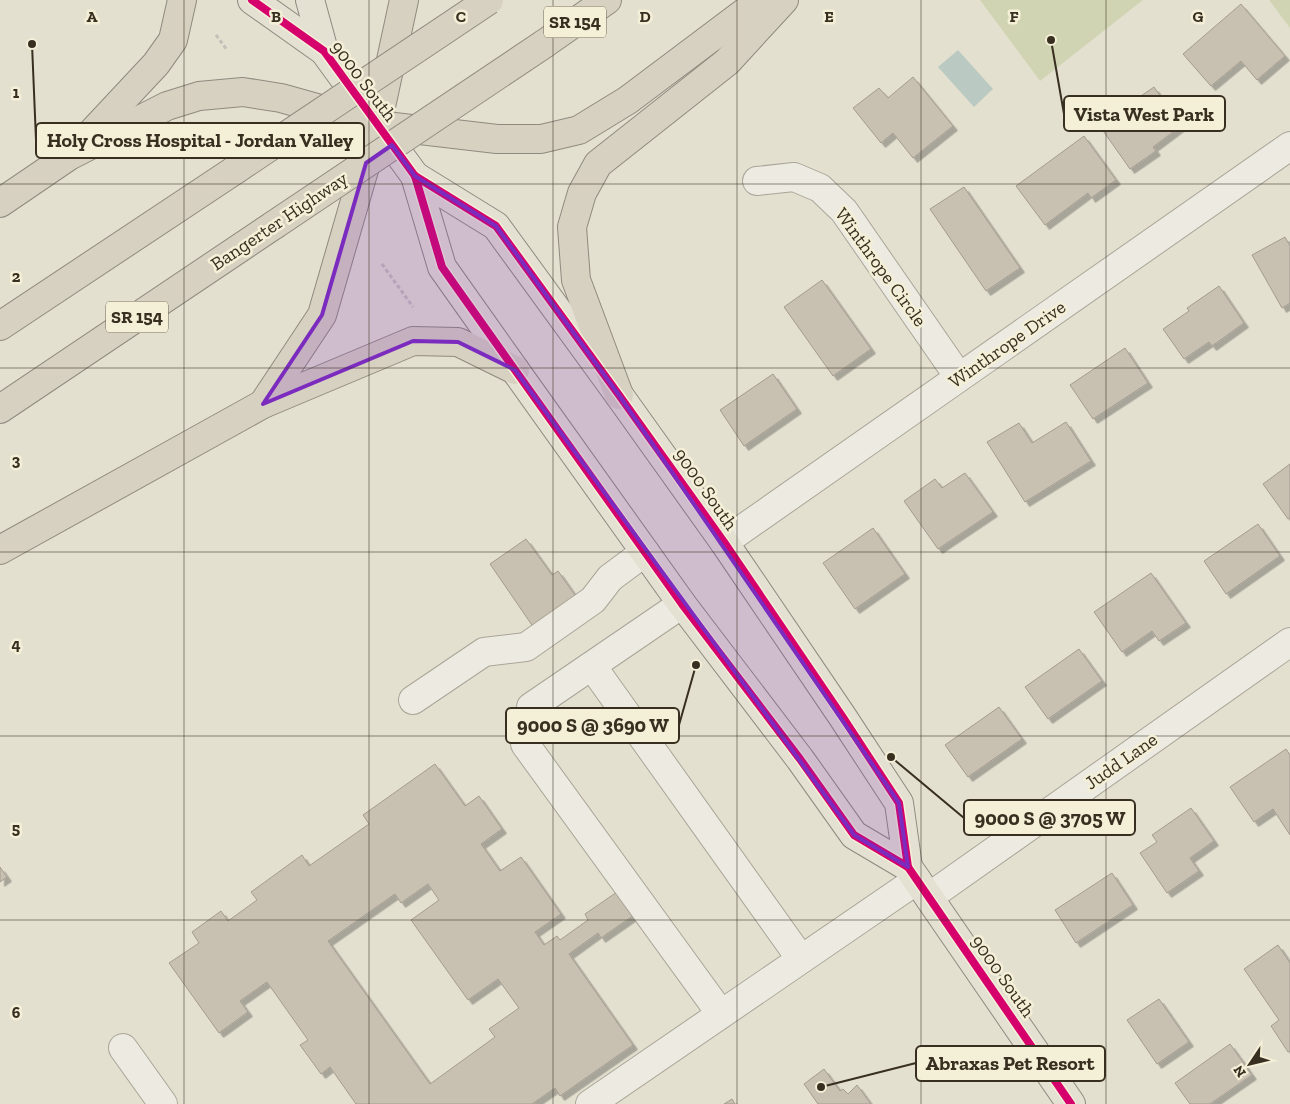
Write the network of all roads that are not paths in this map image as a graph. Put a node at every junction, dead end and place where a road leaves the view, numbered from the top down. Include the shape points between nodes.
1 (182, 0) edge
2 (252, 0) edge
3 (310, 0) edge
4 (404, 0) edge
5 (489, 0) edge
6 (607, 0) edge
7 (762, 0) edge
8 (784, 0) edge
9 (324, 50) junction
10 (377, 124) junction
11 (1290, 146) edge
12 (69, 156) junction
13 (415, 176) junction
14 (757, 181) dead end
15 (0, 203) edge
16 (0, 326) edge
17 (515, 370) junction
18 (959, 378) junction
19 (618, 395) junction
20 (263, 404) junction
21 (0, 409) edge
22 (724, 542) junction
23 (0, 550) edge
24 (645, 552) junction
25 (682, 604) junction
26 (1290, 642) edge
27 (592, 666) junction
28 (413, 700) dead end
29 (918, 881) junction
30 (801, 959) junction
31 (721, 1014) junction
32 (123, 1048) dead end
33 (163, 1104) edge
34 (590, 1104) edge
35 (1071, 1104) edge

1 - 12 highway via 173,40 156,64
2 - 9 main road, 9000 South
3 - 9 main road, 9000 South
4 - 10 highway
5 - 16 highway, bridge
6 - 21 highway, Bangerter Highway / SR 154, bridge
7 - 10 highway via 628,100 580,130 541,138 497,139
8 - 19 highway via 727,62 598,164 582,194 572,227 576,280
9 - 10 main road, 9000 South
10 - 12 highway via 281,98 243,92 199,96 167,106
10 - 13 main road, 9000 South
10 - 20 highway via 322,315
11 - 18 street, Winthrope Drive
12 - 15 highway
13 - 17 main road, 9000 South via 442,267
13 - 19 main road, 9000 South via 496,226
14 - 18 street, Winthrope Circle via 794,177 820,188 844,211
17 - 20 highway via 458,342 413,342
17 - 24 main road, 9000 South
18 - 22 street, Winthrope Drive
19 - 22 main road, 9000 South
20 - 23 highway
22 - 29 main road, 9000 South via 899,803
24 - 25 main road, 9000 South
24 - 28 street via 610,578 593,600 526,647 484,652
25 - 27 street
25 - 29 main road, 9000 South via 854,835
26 - 29 street, Judd Lane
27 - 30 street
27 - 31 street via 531,707 526,744
29 - 30 street, Judd Lane
29 - 35 main road, 9000 South
30 - 31 street, Judd Lane
31 - 34 street, Judd Lane
32 - 33 street

